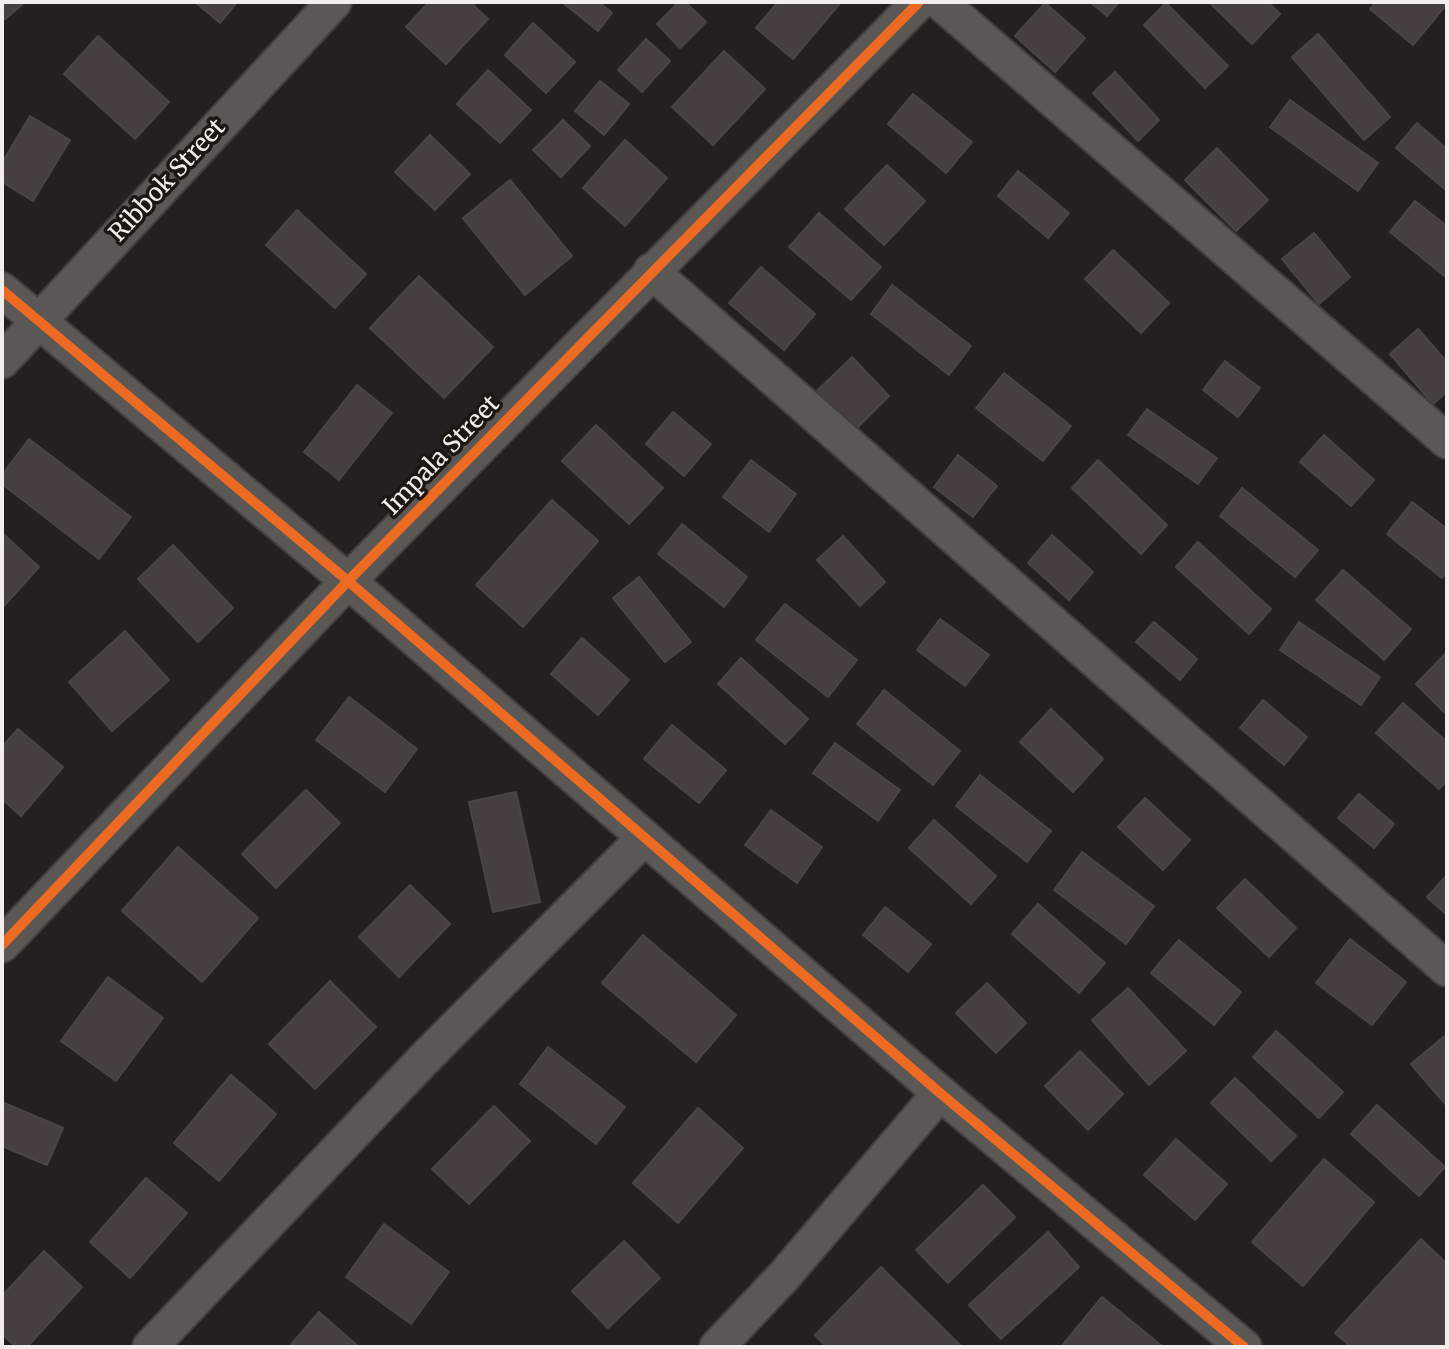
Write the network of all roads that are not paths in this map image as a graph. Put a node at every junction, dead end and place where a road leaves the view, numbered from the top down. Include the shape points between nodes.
1 (334, 2) edge
2 (919, 2) edge
3 (940, 2) edge
4 (651, 271) junction
5 (2, 290) edge
6 (38, 321) junction
7 (2, 361) edge
8 (1447, 441) edge
9 (348, 581) junction
10 (643, 839) junction
11 (2, 945) edge
12 (1447, 969) edge
13 (940, 1093) junction
14 (1239, 1345) edge
15 (150, 1347) edge
16 (717, 1347) edge

1 - 6 street, Ribbok Street
2 - 4 street, Impala Street
3 - 8 street
4 - 9 street, Impala Street
4 - 12 street
5 - 6 street
6 - 7 street, Ribbok Street
6 - 9 street
9 - 10 street
9 - 11 street, Impala Street
10 - 13 street
10 - 15 street
13 - 14 street
13 - 16 street

